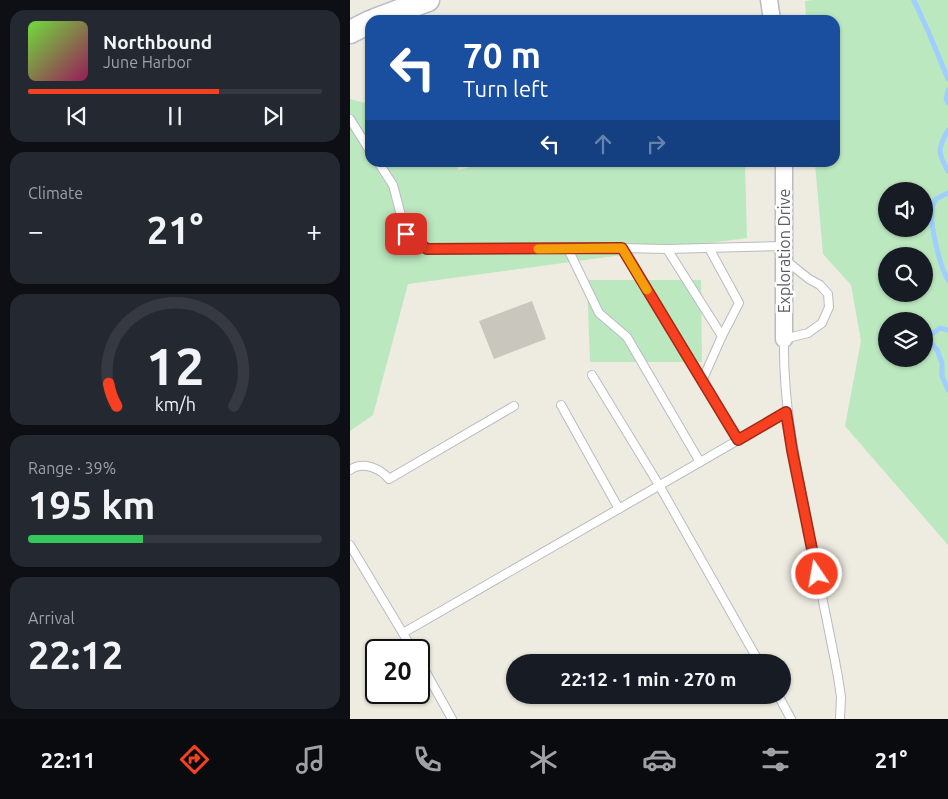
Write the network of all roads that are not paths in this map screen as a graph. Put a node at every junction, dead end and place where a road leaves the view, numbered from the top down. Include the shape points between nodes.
1 (428, 0) edge
2 (769, 0) edge
3 (388, 15) edge
4 (771, 15) edge
5 (365, 24) edge
6 (350, 32) edge
7 (350, 119) edge
8 (365, 143) edge
9 (381, 167) edge
10 (784, 167) edge
11 (622, 248) junction
12 (708, 248) junction
13 (568, 249) junction
14 (667, 250) junction
15 (784, 252) junction
16 (722, 336) junction
17 (784, 339) junction
18 (592, 375) dead end
19 (702, 381) junction
20 (561, 405) dead end
21 (514, 406) dead end
22 (786, 412) junction
23 (738, 440) junction
24 (700, 462) junction
25 (350, 470) edge
26 (659, 485) junction
27 (619, 508) junction
28 (350, 545) edge
29 (403, 633) junction
30 (407, 639) edge
31 (754, 654) edge
32 (430, 680) edge
33 (783, 704) edge
34 (452, 719) edge
35 (791, 719) edge
36 (840, 719) edge

1 - 3 street
2 - 4 street
5 - 6 street
7 - 8 lane
9 - 13 lane via 392,185 406,234 427,249
10 - 15 street, Exploration Drive
11 - 13 lane
11 - 14 lane
11 - 19 lane
12 - 14 lane
12 - 15 lane
12 - 16 lane via 739,303
13 - 24 lane via 599,314 626,337
14 - 16 lane
15 - 17 street, Exploration Drive
15 - 17 lane via 828,294 829,307 822,323 808,333
16 - 19 lane
17 - 22 lane
18 - 26 lane
19 - 23 lane
20 - 27 lane
21 - 25 lane via 389,479 383,471 369,466 356,466
22 - 23 lane
22 - 36 lane via 842,697
23 - 24 lane
24 - 26 lane
26 - 27 lane
26 - 31 lane
27 - 29 lane
28 - 29 lane
29 - 30 lane
32 - 34 lane
33 - 35 lane

